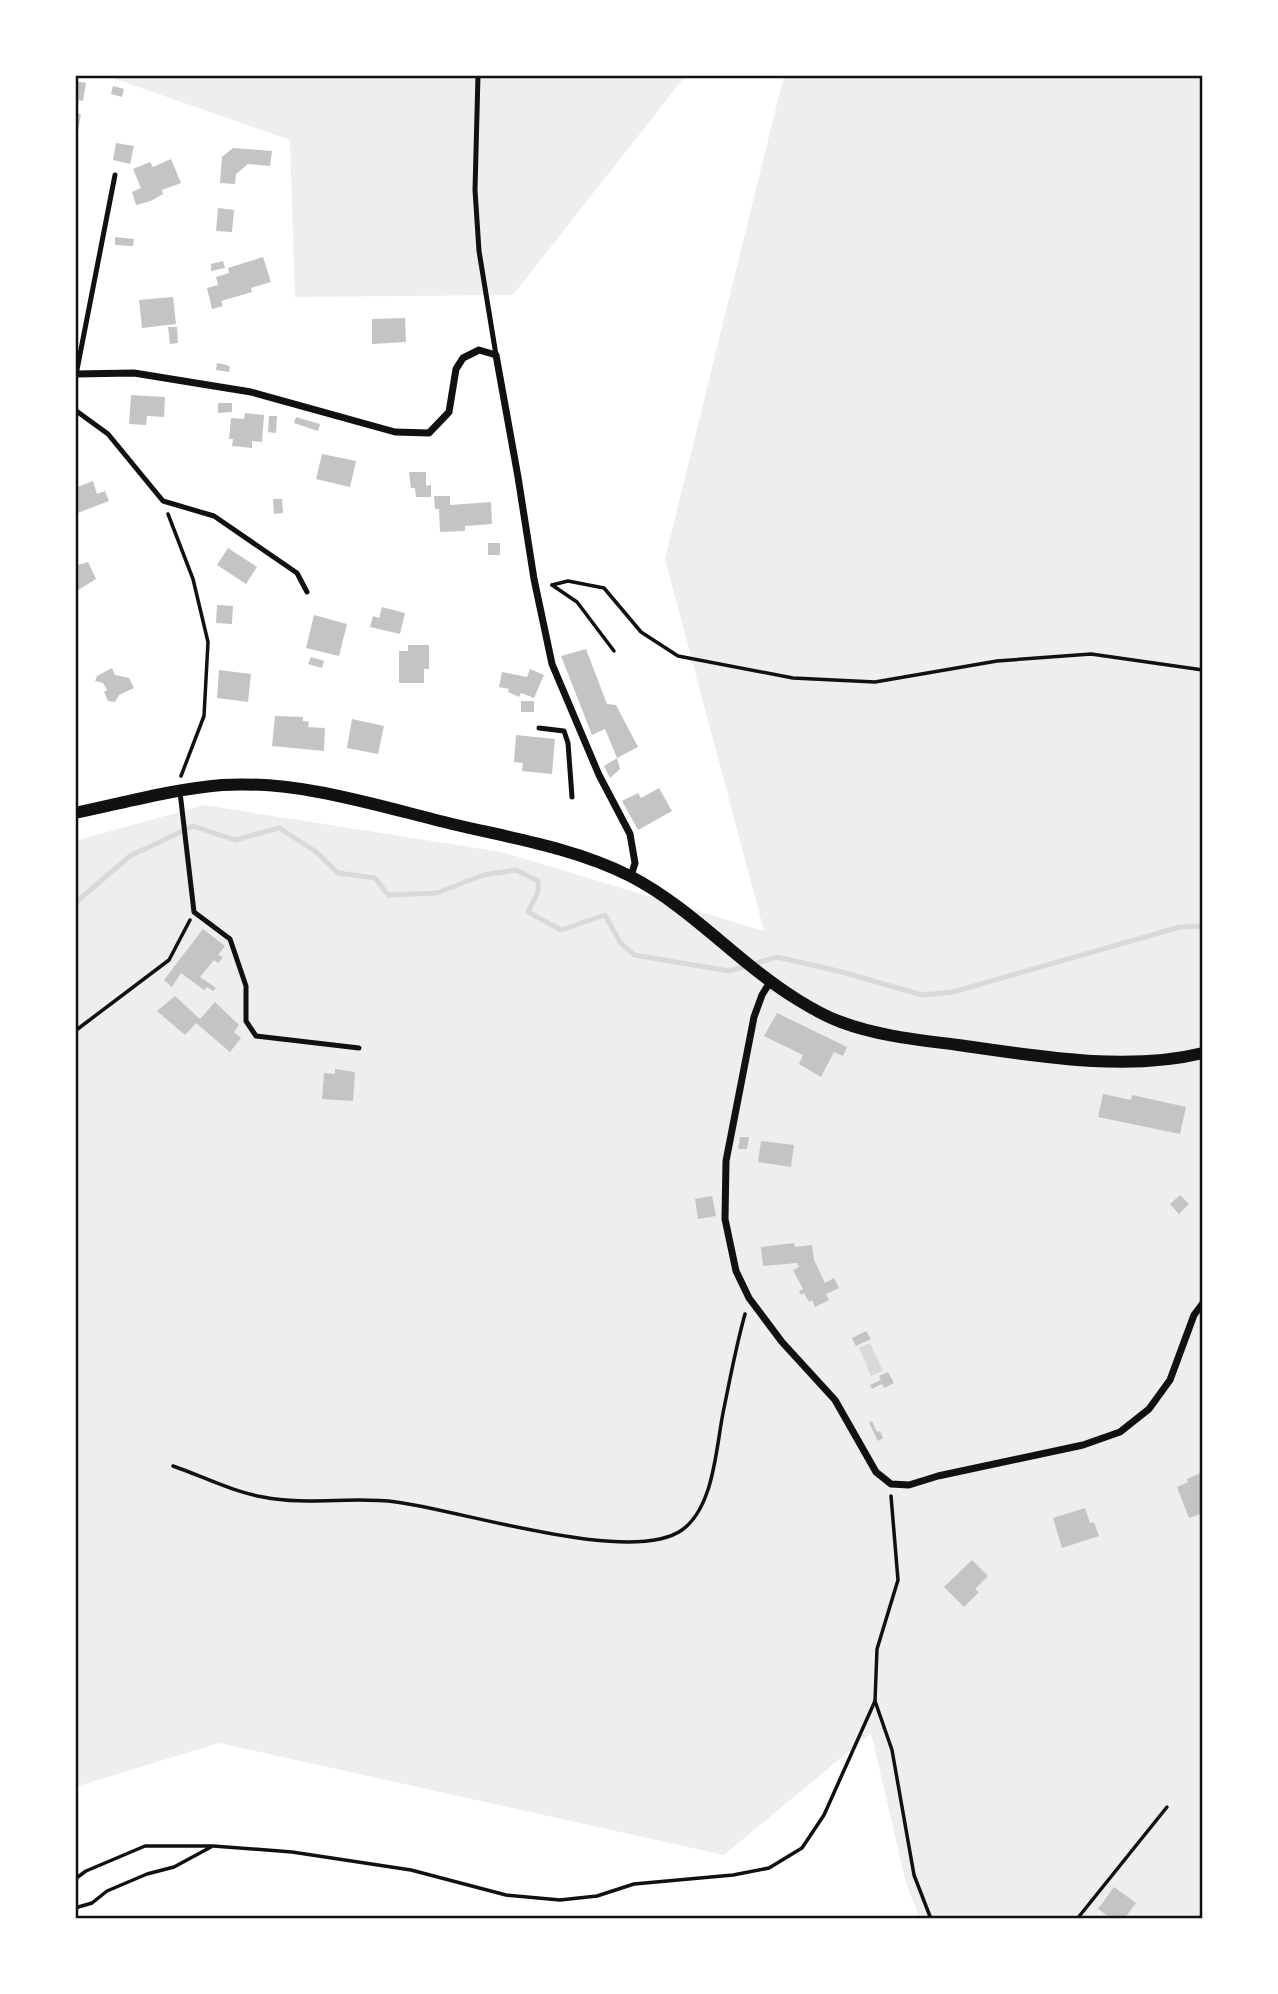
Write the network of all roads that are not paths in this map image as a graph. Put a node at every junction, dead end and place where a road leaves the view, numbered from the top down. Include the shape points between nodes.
1 (478, 76) edge
2 (115, 175) dead end
3 (496, 355) junction
4 (76, 376) edge
5 (75, 410) edge
6 (307, 592) dead end
7 (539, 728) dead end
8 (180, 792) junction
9 (572, 797) dead end
10 (75, 813) edge
11 (631, 876) junction
12 (766, 978) junction
13 (359, 1048) dead end
14 (1203, 1053) edge
15 (1203, 1303) edge

1 - 3 lane via 479,251
2 - 4 lane
3 - 4 street via 479,350 463,358 456,369 449,412 429,433 395,432 251,392 134,373
3 - 11 street via 552,664 599,775 630,834 635,863
5 - 6 lane via 108,433 163,501 214,516 297,573
7 - 9 lane via 564,731
8 - 10 street
8 - 11 street via 222,785 331,795 541,845
8 - 13 lane via 194,912 230,939 246,986 246,1021 256,1036
11 - 12 street
12 - 14 street via 841,1023 898,1037 1095,1060
12 - 15 street via 726,1161 725,1219 737,1271 749,1298 835,1400 876,1472 891,1484 909,1485 1083,1445 1120,1432 1149,1409 1170,1380 1194,1315

